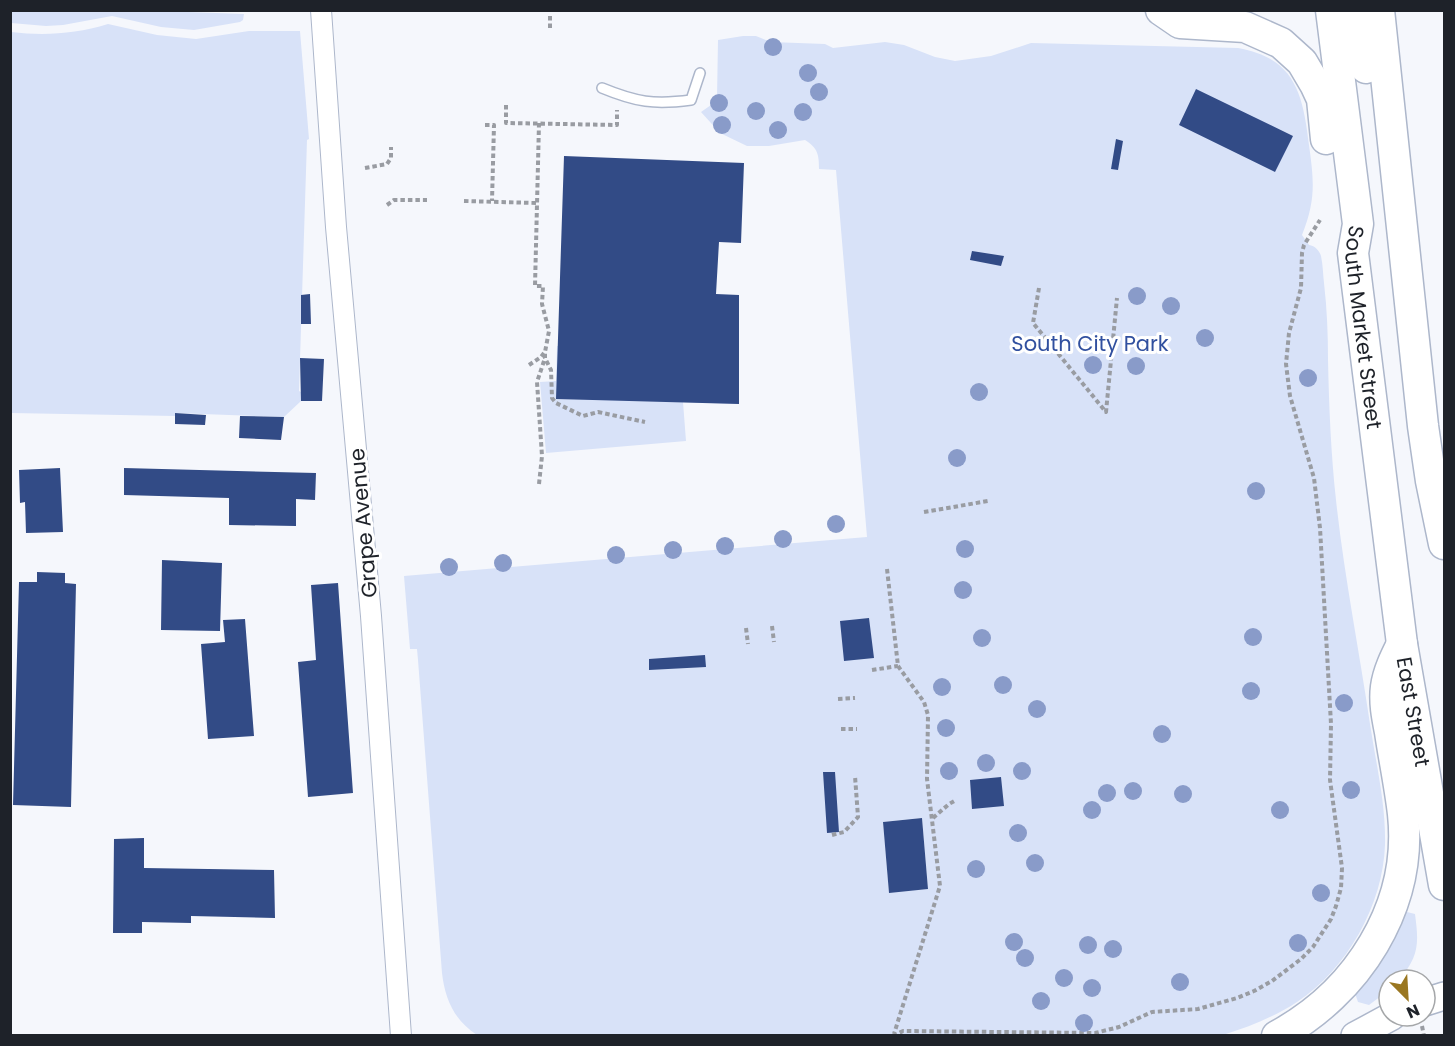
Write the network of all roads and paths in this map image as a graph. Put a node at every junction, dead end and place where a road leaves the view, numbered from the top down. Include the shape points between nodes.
1 (321, 10) edge
2 (1161, 10) edge
3 (1331, 10) edge
4 (1349, 10) edge
5 (1379, 10) edge
6 (550, 16) dead end
7 (550, 29) dead end
8 (700, 73) dead end
9 (602, 88) dead end
10 (506, 105) dead end
11 (617, 107) dead end
12 (539, 123) junction
13 (485, 125) dead end
14 (391, 147) dead end
15 (364, 168) dead end
16 (427, 200) dead end
17 (464, 201) dead end
18 (492, 201) junction
19 (536, 203) junction
20 (387, 205) dead end
21 (1401, 210) junction
22 (1320, 220) dead end
23 (1353, 253) junction
24 (1039, 288) dead end
25 (1117, 298) dead end
26 (544, 352) junction
27 (545, 358) junction
28 (529, 365) dead end
29 (645, 422) dead end
30 (539, 484) dead end
31 (988, 501) dead end
32 (924, 512) dead end
33 (1444, 544) edge
34 (887, 569) dead end
35 (772, 626) dead end
36 (746, 628) dead end
37 (774, 642) dead end
38 (748, 644) dead end
39 (1402, 645) junction
40 (898, 666) junction
41 (872, 670) dead end
42 (855, 698) dead end
43 (838, 699) dead end
44 (841, 729) dead end
45 (857, 729) dead end
46 (855, 776) dead end
47 (956, 800) dead end
48 (933, 818) junction
49 (832, 835) dead end
50 (1444, 885) edge
51 (1377, 1024) edge
52 (401, 1035) edge
53 (893, 1035) edge
54 (1277, 1035) edge
55 (1355, 1035) edge

1 - 52 street, Grape Avenue
2 - 23 main road via 1180,23 1245,27 1266,34 1302,62 1322,99 1339,228
3 - 23 main road, South Market Street via 1358,224
4 - 21 main road via 1363,36 1378,180
5 - 21 main road
6 - 7 path
8 - 9 lane via 692,100 667,104 630,100
10 - 12 path via 506,123
11 - 12 path via 617,125
12 - 19 path
13 - 18 path via 494,125
14 - 15 path via 387,164
16 - 20 path via 394,200
17 - 18 path
18 - 19 path
19 - 26 path via 535,286 543,286 542,304 549,332
21 - 33 main road via 1423,426
22 - 53 path via 1304,244 1301,288 1289,333 1286,364 1290,396 1314,478 1320,528 1331,724 1330,780 1342,868 1341,888 1331,919 1301,959 1272,981 1217,1004 1152,1012 1095,1033 903,1031
23 - 39 main road, South Market Street
24 - 25 path via 1033,323 1106,412
26 - 27 path
26 - 28 path
27 - 29 path via 556,403 583,416 598,412
27 - 30 path via 537,382 542,456
31 - 32 path
34 - 40 path
35 - 37 path
36 - 38 path
39 - 50 main road, East Street
39 - 54 main road via 1390,669 1385,702 1404,841 1390,908 1364,962 1347,982 1311,1015
40 - 41 path
40 - 48 path via 924,702 928,715 927,773
42 - 43 path
44 - 45 path
46 - 49 path via 858,817 844,832
47 - 48 path
48 - 53 path via 940,886
51 - 55 main road

